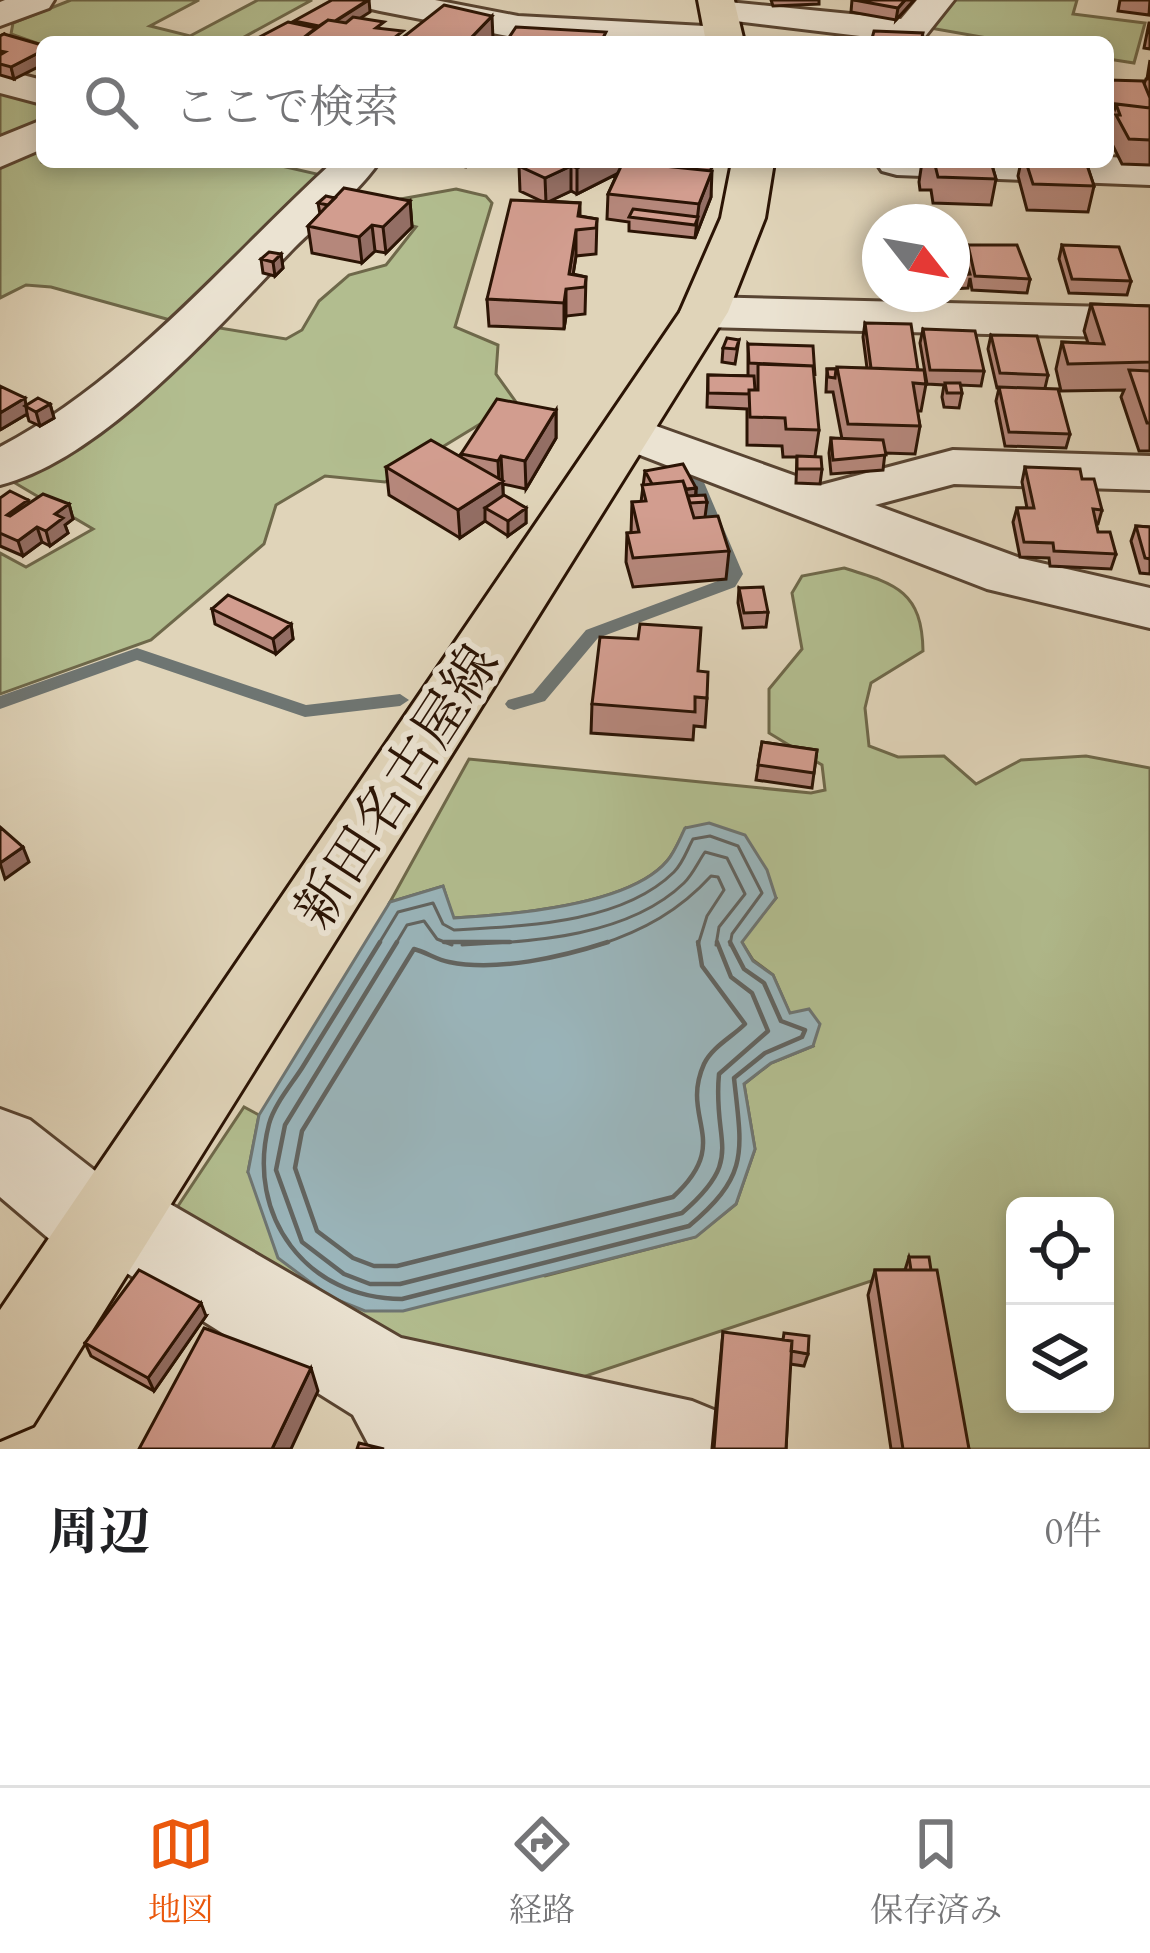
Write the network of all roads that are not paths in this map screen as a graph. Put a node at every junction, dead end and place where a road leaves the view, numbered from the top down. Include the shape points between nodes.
1 (36, 0) edge
2 (380, 0) edge
3 (936, 0) edge
4 (0, 15) edge
5 (721, 22) edge
6 (517, 23) edge
7 (909, 36) edge
8 (922, 36) edge
9 (0, 81) edge
10 (36, 90) edge
11 (36, 134) edge
12 (0, 154) edge
13 (337, 168) edge
14 (752, 168) edge
15 (925, 168) edge
16 (1150, 172) edge
17 (704, 312) junction
18 (1150, 323) edge
19 (628, 432) junction
20 (0, 468) edge
21 (1150, 473) edge
22 (813, 504) junction
23 (1150, 608) edge
24 (0, 1146) edge
25 (110, 1224) junction
26 (0, 1392) edge
27 (405, 1416) edge
28 (692, 1449) edge

1 - 4 street
2 - 6 street
3 - 8 street
5 - 6 street
5 - 7 street
9 - 10 street
11 - 12 street
13 - 20 street via 159,355 32,455
14 - 17 main road, 新田名古屋線 via 743,218
15 - 16 street via 1005,186
17 - 18 street
17 - 19 main road, 新田名古屋線
19 - 22 street
19 - 25 main road, 新田名古屋線
21 - 22 street via 953,467
22 - 23 street via 1008,575
24 - 25 street
25 - 26 main road, 新田名古屋線
25 - 27 street
27 - 28 street

